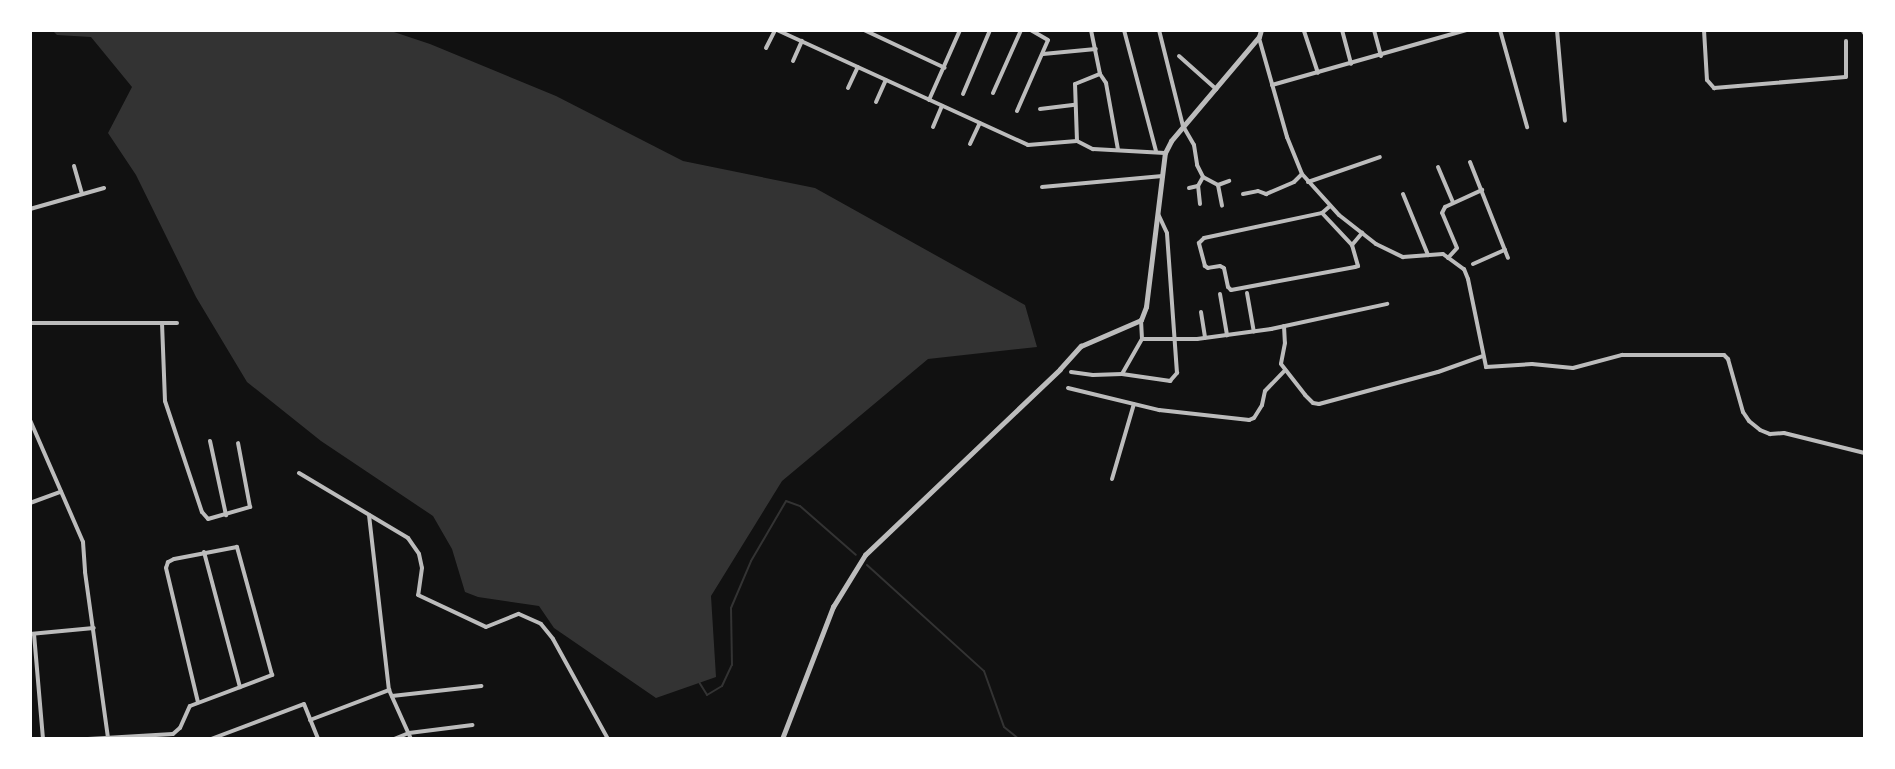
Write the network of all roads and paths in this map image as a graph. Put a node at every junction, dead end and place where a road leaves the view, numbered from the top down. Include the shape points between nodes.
1 (776, 30) edge
2 (864, 30) edge
3 (990, 30) edge
4 (1021, 30) edge
5 (1031, 30) edge
6 (1091, 30) edge
7 (1124, 30) edge
8 (1159, 30) edge
9 (1261, 30) edge
10 (1342, 30) edge
11 (1374, 30) edge
12 (1467, 30) edge
13 (1500, 30) edge
14 (1557, 30) edge
15 (1704, 30) edge
16 (958, 31) edge
17 (1304, 31) edge
18 (1258, 37) junction
19 (802, 41) junction
20 (1846, 41) dead end
21 (766, 48) dead end
22 (1096, 49) junction
23 (1043, 54) junction
24 (1179, 56) dead end
25 (1381, 56) junction
26 (793, 62) dead end
27 (1351, 64) junction
28 (858, 67) junction
29 (945, 68) junction
30 (1318, 73) junction
31 (1101, 74) junction
32 (886, 80) junction
33 (1272, 86) junction
34 (848, 88) dead end
35 (1215, 89) junction
36 (993, 93) dead end
37 (963, 94) dead end
38 (929, 100) junction
39 (876, 102) dead end
40 (1075, 105) junction
41 (942, 106) junction
42 (1040, 109) dead end
43 (1017, 111) dead end
44 (1565, 121) dead end
45 (980, 123) junction
46 (1183, 126) junction
47 (933, 127) dead end
48 (1527, 128) dead end
49 (1077, 141) junction
50 (970, 144) dead end
51 (1118, 150) junction
52 (1156, 152) junction
53 (1165, 153) junction
54 (1380, 157) dead end
55 (1470, 162) dead end
56 (74, 166) dead end
57 (1438, 167) dead end
58 (1302, 174) junction
59 (1163, 176) junction
60 (1203, 177) junction
61 (1229, 181) dead end
62 (1308, 182) junction
63 (1218, 185) junction
64 (1198, 186) junction
65 (104, 188) dead end
66 (1042, 188) dead end
67 (1189, 188) dead end
68 (1482, 190) junction
69 (82, 194) junction
70 (1243, 194) dead end
71 (1403, 194) dead end
72 (1453, 202) junction
73 (1200, 204) dead end
74 (1222, 206) dead end
75 (1330, 206) junction
76 (30, 209) edge
77 (1322, 213) junction
78 (1159, 216) junction
79 (1362, 233) junction
80 (1352, 245) junction
81 (1505, 250) junction
82 (1428, 255) junction
83 (1448, 258) junction
84 (1508, 258) dead end
85 (1473, 264) dead end
86 (1246, 293) dead end
87 (1220, 294) dead end
88 (1387, 304) dead end
89 (1201, 312) dead end
90 (1141, 320) junction
91 (177, 322) dead end
92 (30, 323) edge
93 (162, 323) junction
94 (1284, 326) junction
95 (1254, 331) junction
96 (1227, 335) junction
97 (1205, 338) junction
98 (1142, 339) junction
99 (1176, 339) junction
100 (1483, 356) junction
101 (1285, 370) junction
102 (1071, 372) dead end
103 (1122, 374) junction
104 (1068, 388) dead end
105 (1134, 404) junction
106 (30, 420) edge
107 (210, 441) dead end
108 (238, 442) dead end
109 (1865, 453) edge
110 (299, 473) dead end
111 (1112, 479) dead end
112 (61, 492) junction
113 (30, 503) edge
114 (369, 514) junction
115 (226, 515) junction
116 (204, 552) junction
117 (94, 628) junction
118 (32, 634) edge
119 (481, 686) dead end
120 (240, 687) junction
121 (389, 690) junction
122 (392, 696) junction
123 (198, 702) junction
124 (310, 720) junction
125 (472, 725) dead end
126 (409, 733) junction
127 (108, 738) edge
128 (43, 739) edge
129 (88, 739) edge
130 (211, 739) edge
131 (317, 739) edge
132 (394, 739) edge
133 (411, 739) edge
134 (608, 739) edge
135 (782, 739) edge

1 - 19 street
1 - 21 street
2 - 29 street
3 - 37 street
4 - 36 street
5 - 23 street via 1048,40
6 - 22 street
7 - 52 street
8 - 46 street
9 - 18 street
10 - 27 street
11 - 25 street
12 - 25 street
13 - 48 street
14 - 44 street
15 - 20 street via 1707,80 1714,88 1846,77
16 - 29 street
17 - 30 street
18 - 33 street
18 - 35 street
19 - 26 street
19 - 28 street
22 - 23 street
22 - 31 street
23 - 43 street
24 - 35 street
25 - 27 street
27 - 30 street
28 - 32 street
28 - 34 street
29 - 38 street
30 - 33 street
31 - 40 street via 1075,84
31 - 51 street via 1106,82
32 - 38 street
32 - 39 street
33 - 58 street
35 - 46 street
38 - 41 street
40 - 42 street
40 - 49 street
41 - 45 street
41 - 47 street
45 - 49 street via 1028,145
45 - 50 street
46 - 53 street
46 - 60 street
49 - 51 street via 1093,149
51 - 52 street
52 - 53 street
53 - 59 street
54 - 62 street
55 - 68 street
56 - 69 street
57 - 72 street
58 - 62 street
58 - 70 street via 1294,182 1266,194 1258,190
59 - 66 street
59 - 78 street
60 - 63 street
60 - 64 street
61 - 63 street
62 - 75 street
63 - 74 street
64 - 67 street
64 - 73 street
65 - 69 street
68 - 72 street
68 - 81 street
69 - 76 street
71 - 82 street
72 - 83 street via 1442,213 1457,248
75 - 77 street
75 - 79 street
77 - 80 street
77 - 80 street via 1204,238 1199,243 1205,266 1224,268 1231,290 1358,266
78 - 90 street
78 - 99 street via 1167,233
79 - 80 street
79 - 82 street via 1403,257
81 - 84 street
81 - 85 street
82 - 83 street via 1443,254
83 - 100 street via 1464,269 1468,279
86 - 95 street
87 - 96 street
88 - 94 street
89 - 97 street
90 - 98 street
90 - 135 street via 1081,346 866,555 833,607
91 - 93 street
92 - 93 street
93 - 115 street via 165,400 198,501 208,519
94 - 95 street
94 - 101 street via 1281,364
95 - 96 street
96 - 97 street
97 - 99 street
98 - 99 street
98 - 103 street
99 - 103 street via 1179,362 1173,379
100 - 101 street via 1319,404 1313,403
100 - 109 street via 1490,368 1532,364 1573,368 1622,355 1724,355 1743,412 1760,430
101 - 105 street via 1265,391 1262,405 1249,420
102 - 103 street
104 - 105 street
105 - 111 street
106 - 112 street
107 - 115 street
108 - 115 street via 251,503 244,510
110 - 114 street
112 - 113 street
112 - 117 street via 83,542
114 - 121 street
114 - 134 street via 408,538 416,549 423,574 418,595 486,627 519,614 546,628
116 - 120 street
116 - 120 street via 237,547 240,552 272,671 272,675
116 - 123 street via 174,559 166,568
117 - 118 street
117 - 127 street
118 - 128 street
119 - 122 street
120 - 123 street
121 - 122 street
121 - 124 street
122 - 126 street
123 - 127 street via 186,711 180,728 173,734
124 - 130 street via 304,704
124 - 131 street
125 - 126 street
126 - 132 street
126 - 133 street
127 - 129 street

